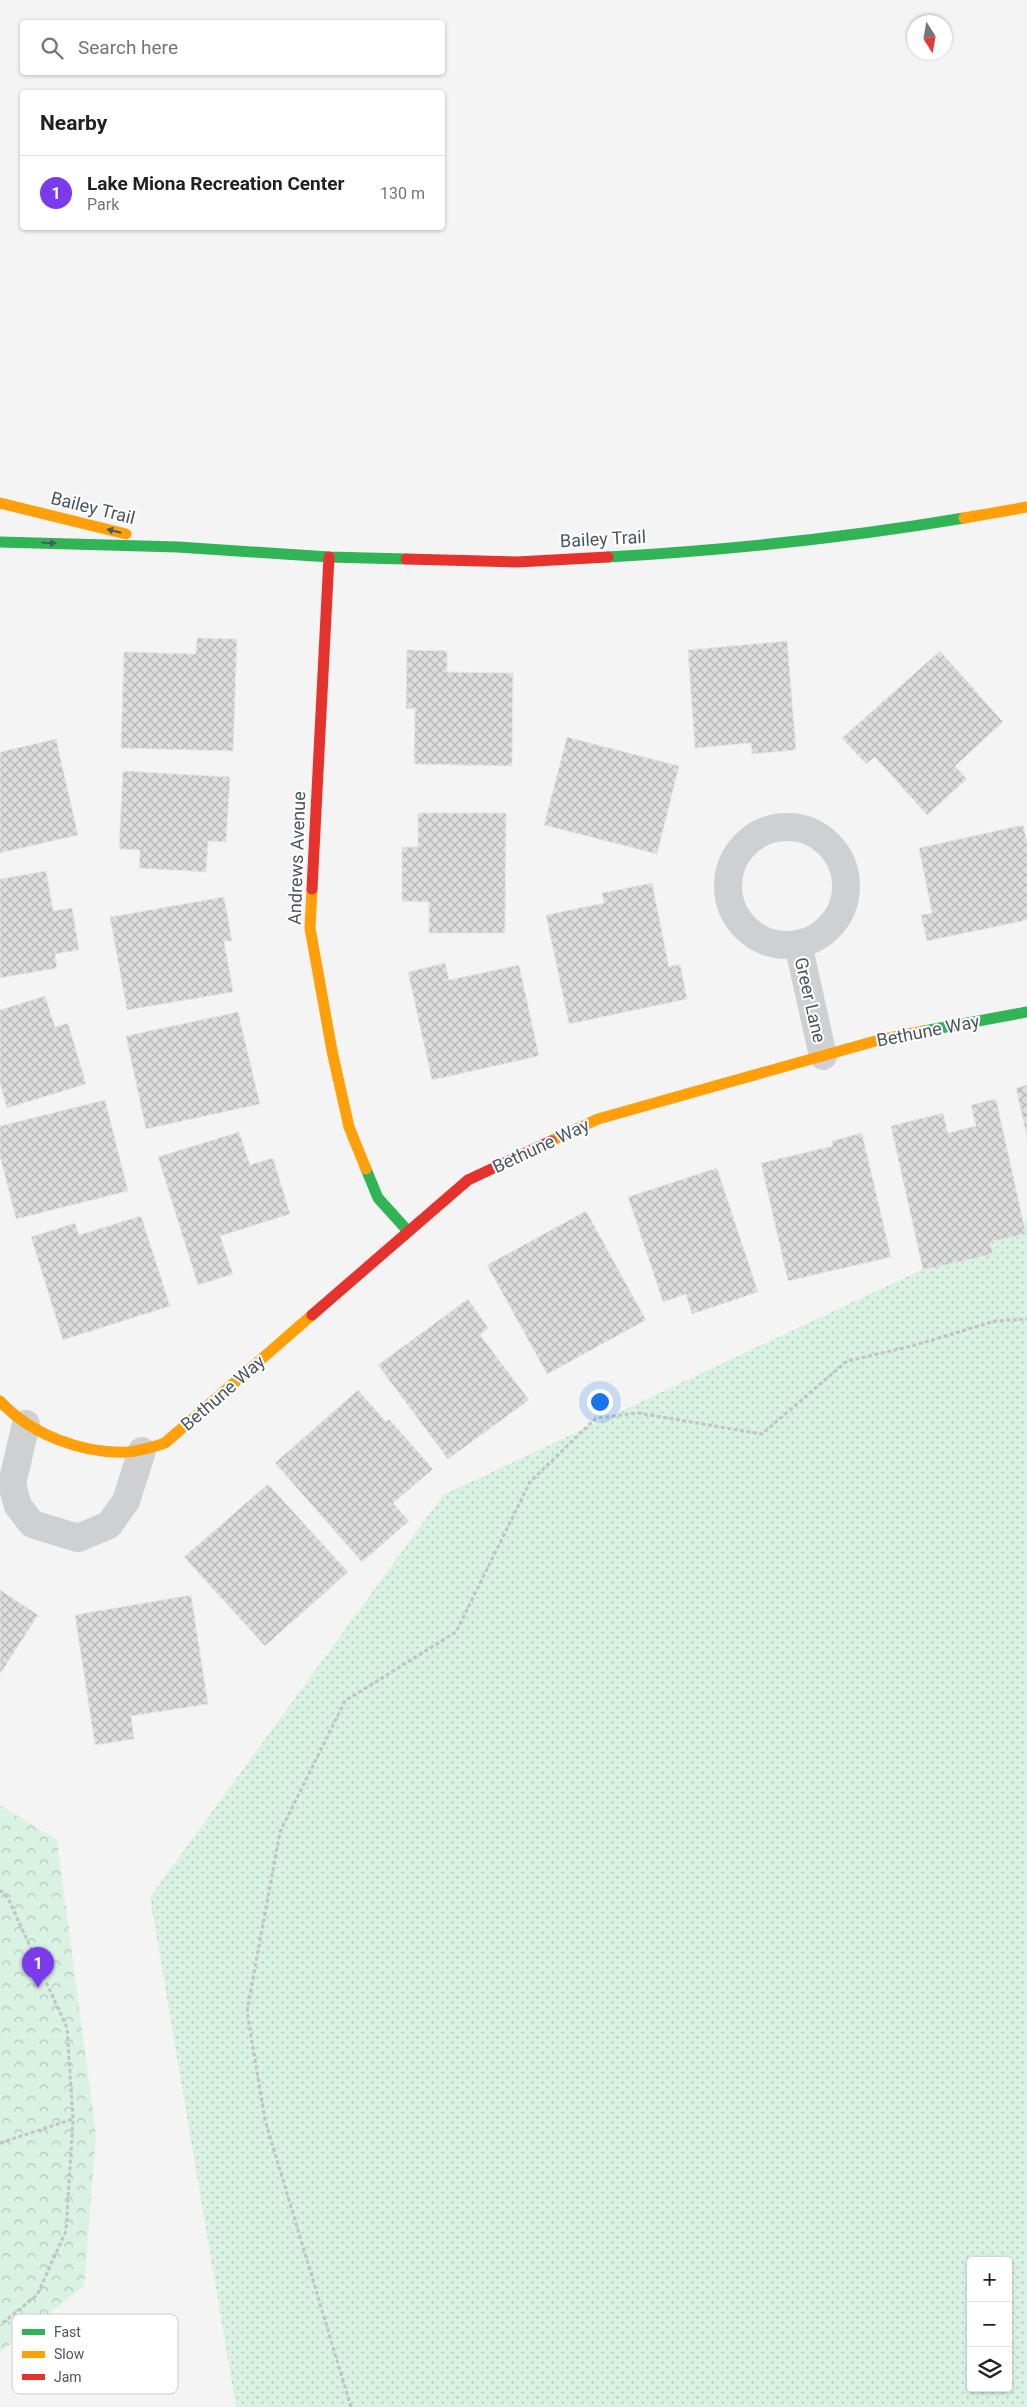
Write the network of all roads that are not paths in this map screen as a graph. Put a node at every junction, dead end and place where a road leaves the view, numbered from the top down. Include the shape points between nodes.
1 (0, 502) edge
2 (1027, 507) edge
3 (0, 542) edge
4 (178, 547) junction
5 (329, 557) junction
6 (798, 944) junction
7 (1027, 1012) edge
8 (823, 1056) junction
9 (408, 1230) junction
10 (0, 1401) edge
11 (26, 1424) junction
12 (142, 1451) junction

4 -> 1 street, Bailey Trail
2 - 5 street, Bailey Trail via 894,530 707,551 518,562
3 -> 4 street, Bailey Trail
4 - 5 street, Bailey Trail
5 - 9 street, Andrews Avenue via 310,928 349,1127 378,1198
6 - 6 street, Greer Lane via 781,944 750,932 731,905 728,888 736,856 760,833 777,828 796,827 829,843 840,858 846,876 846,894 830,927 815,938
6 - 8 street, Greer Lane
7 - 8 street, Bethune Way via 879,1040
8 - 9 street, Bethune Way via 598,1119 468,1180
9 - 12 street, Bethune Way via 165,1443
10 - 11 street, Bethune Way
11 - 12 street, Bethune Way via 41,1434 100,1450
11 - 12 street via 12,1484 18,1506 32,1524 78,1538 109,1525 126,1501

